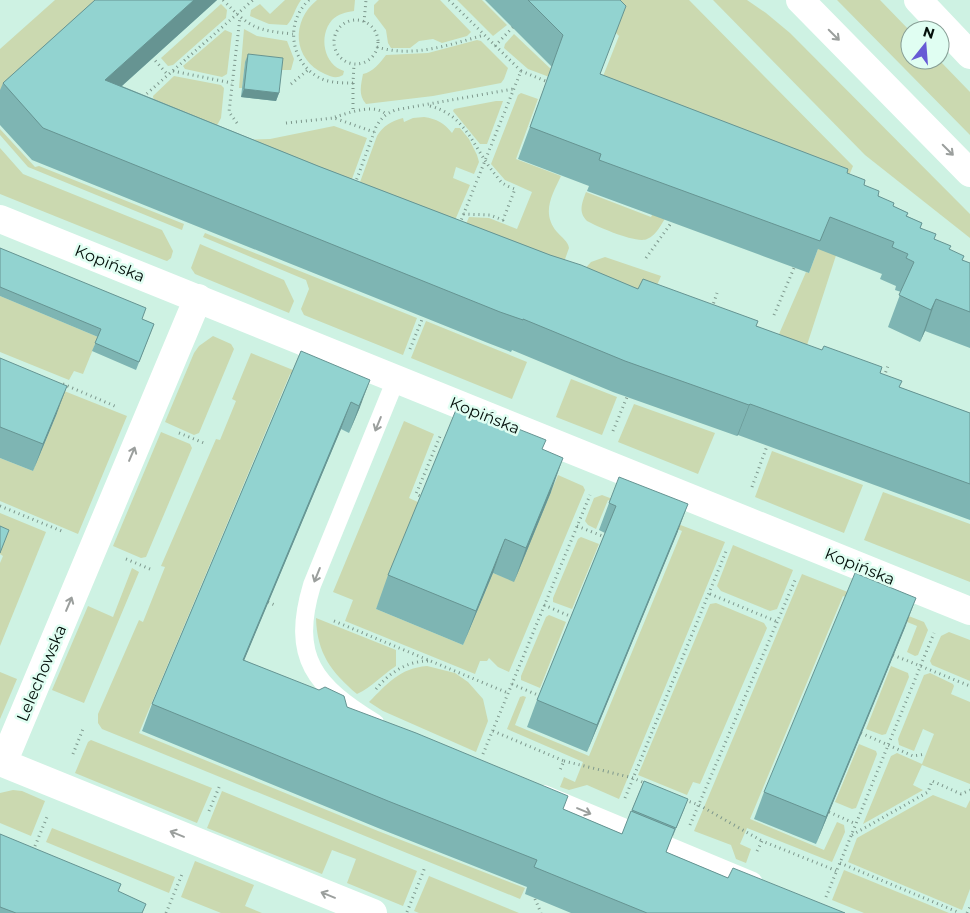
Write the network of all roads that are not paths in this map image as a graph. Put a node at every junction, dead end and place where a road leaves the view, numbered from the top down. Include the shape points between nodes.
1 (800, 0) edge
2 (918, 0) edge
3 (970, 55) edge
4 (970, 172) edge
5 (0, 218) edge
6 (198, 298) junction
7 (396, 379) junction
8 (970, 611) edge
9 (392, 731) edge
10 (2, 765) edge
11 (532, 789) edge
12 (772, 888) edge
13 (373, 913) edge

1 -> 4 street
2 - 3 street
5 - 6 street, Kopińska
6 - 7 street, Kopińska
10 -> 6 street, Lelechowska
7 - 8 street, Kopińska
7 -> 9 lane via 312,585 304,621 308,658 317,677 352,709
13 -> 10 street, Lelechowska
11 -> 12 lane

